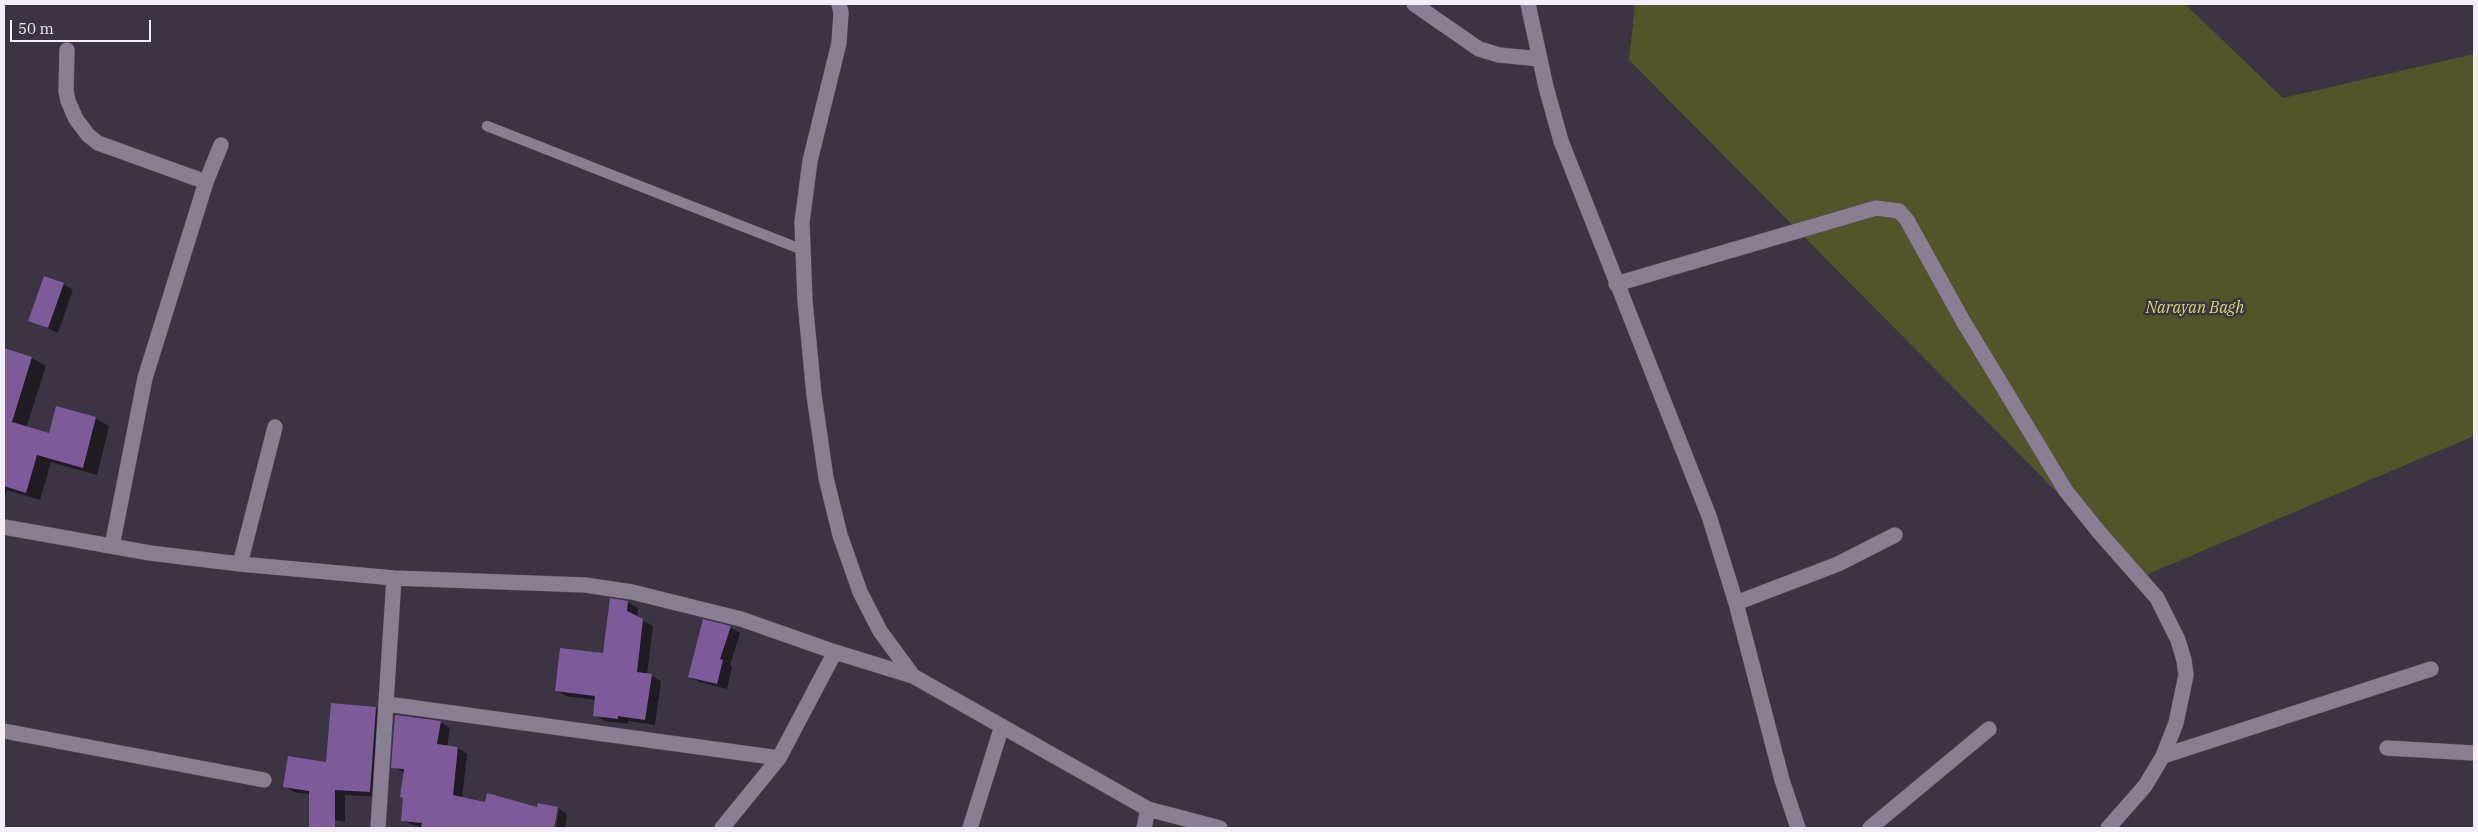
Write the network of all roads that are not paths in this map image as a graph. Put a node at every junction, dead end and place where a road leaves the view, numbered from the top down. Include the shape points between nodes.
1 (839, 4) edge
2 (1414, 4) edge
3 (1528, 4) edge
4 (67, 50) dead end
5 (1540, 58) junction
6 (487, 126) dead end
7 (221, 145) dead end
8 (206, 182) junction
9 (803, 250) junction
10 (1616, 284) junction
11 (275, 427) dead end
12 (4, 527) edge
13 (1895, 535) dead end
14 (112, 546) junction
15 (240, 564) junction
16 (394, 578) junction
17 (1736, 603) junction
18 (835, 652) junction
19 (2431, 669) dead end
20 (913, 676) junction
21 (387, 704) junction
22 (1002, 726) junction
23 (1989, 730) dead end
24 (4, 731) edge
25 (2387, 748) dead end
26 (2474, 753) edge
27 (2163, 756) junction
28 (779, 758) junction
29 (264, 780) dead end
30 (1148, 809) junction
31 (378, 828) edge
32 (722, 828) edge
33 (970, 828) edge
34 (1144, 828) edge
35 (1220, 828) edge
36 (1798, 828) edge
37 (1870, 828) edge
38 (2108, 828) edge

1 - 9 street via 839,43 810,161 802,222
2 - 5 street via 1479,49
3 - 5 street
4 - 8 street via 68,101 88,135 98,143
5 - 10 street via 1561,141
6 - 9 lane
7 - 8 street
8 - 14 street via 145,378
9 - 20 street via 804,301 814,396 826,478 840,535 860,592 880,631
10 - 17 street via 1696,478
10 - 27 street via 1876,208 1899,211 2066,491 2098,532 2141,577 2167,614 2182,653 2186,675 2176,723
11 - 15 street
12 - 14 street
13 - 17 street via 1838,564
14 - 15 street
15 - 16 street
16 - 18 street via 585,585 632,592 741,619
16 - 21 street
17 - 36 street via 1782,780
18 - 20 street
18 - 28 street
19 - 27 street
20 - 22 street
21 - 28 street
21 - 31 street
22 - 30 street
22 - 33 street
23 - 37 street
24 - 29 street
25 - 26 street
27 - 38 street via 2145,786
28 - 32 street
30 - 34 street
30 - 35 street

